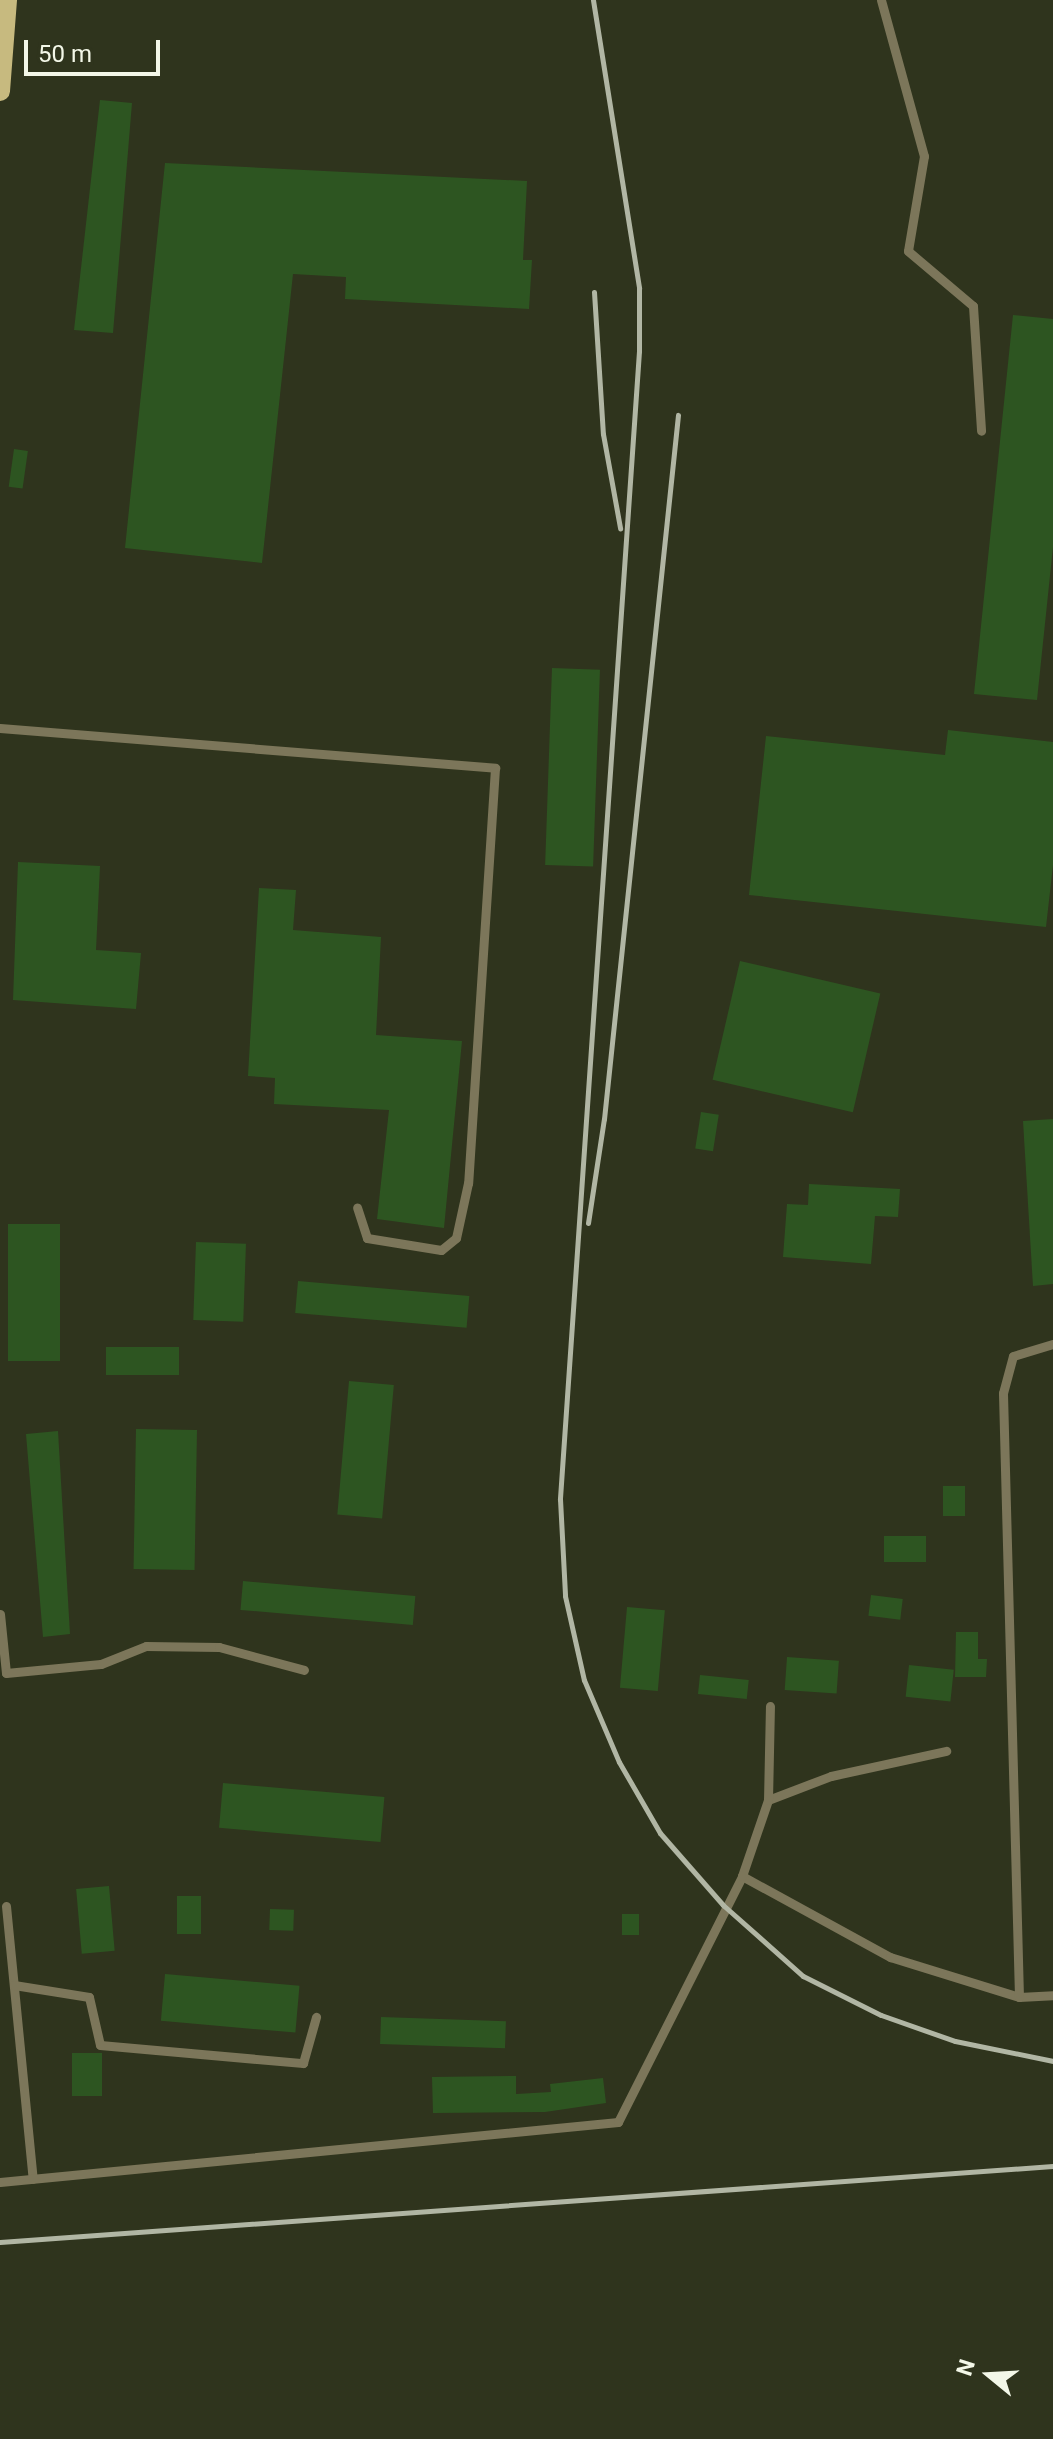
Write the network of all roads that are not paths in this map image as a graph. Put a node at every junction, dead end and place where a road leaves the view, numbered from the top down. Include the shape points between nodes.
1 (7, 0) edge
2 (881, 0) edge
3 (0, 91) edge
4 (981, 431) dead end
5 (0, 728) edge
6 (357, 1208) dead end
7 (1053, 1344) edge
8 (0, 1614) edge
9 (304, 1670) dead end
10 (770, 1706) dead end
11 (946, 1751) dead end
12 (768, 1800) junction
13 (742, 1876) junction
14 (6, 1906) dead end
15 (14, 1985) junction
16 (1053, 1995) edge
17 (1019, 1997) junction
18 (316, 2017) dead end
19 (33, 2179) junction
20 (0, 2182) edge

1 - 3 main road
2 - 4 lane via 924,156 908,251 973,306
5 - 6 lane via 495,768 468,1183 456,1238 441,1250 367,1238
7 - 17 lane via 1013,1356 1003,1393
8 - 9 lane via 6,1673 101,1664 146,1646 219,1647
10 - 12 lane
11 - 12 lane via 831,1776
12 - 13 lane
13 - 17 lane via 890,1957
13 - 19 lane via 618,2122
14 - 15 lane
15 - 18 lane via 89,1997 100,2045 303,2063
15 - 19 lane
16 - 17 lane
19 - 20 lane

